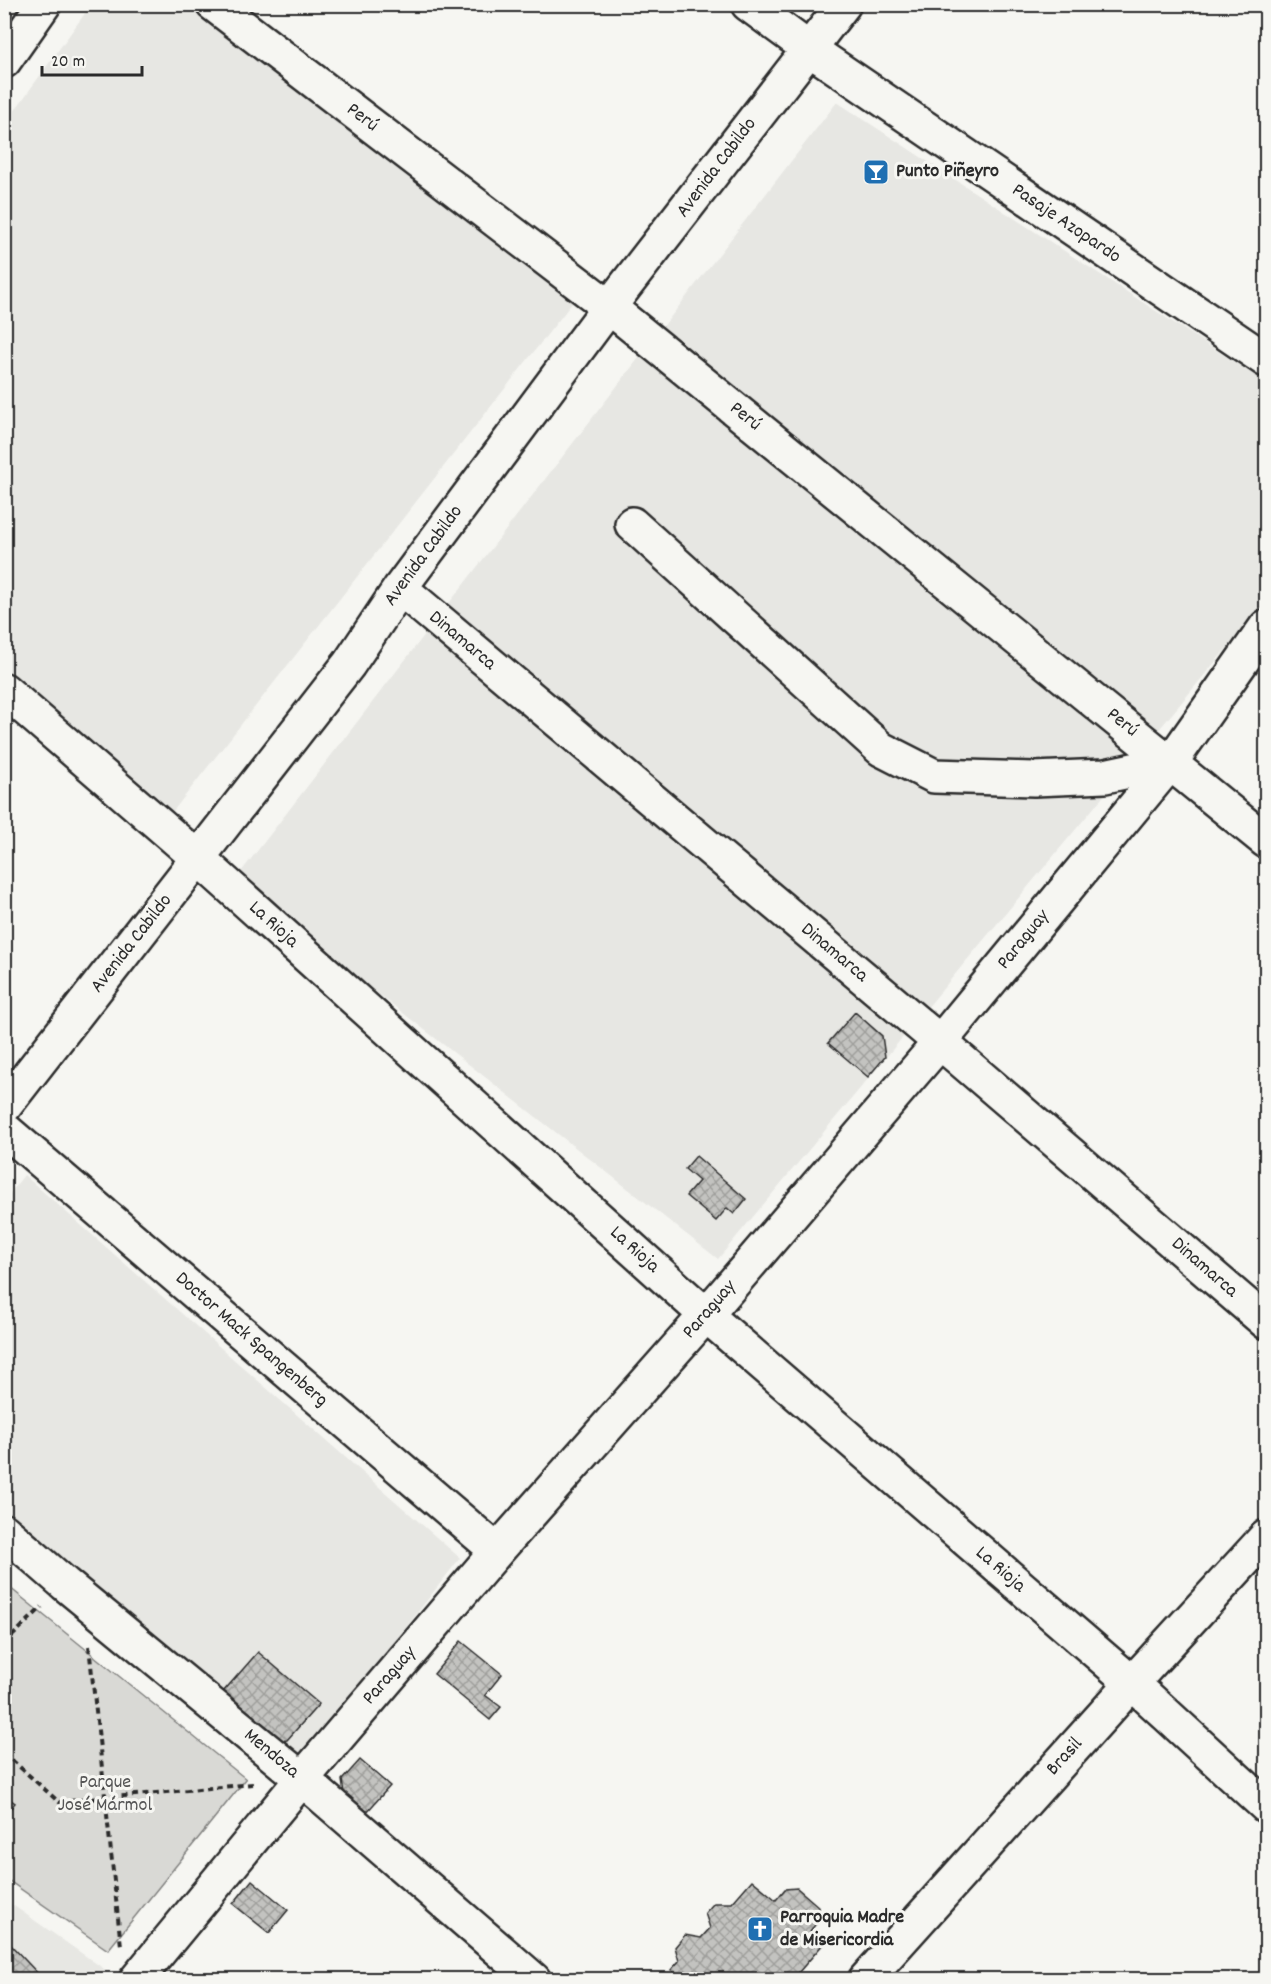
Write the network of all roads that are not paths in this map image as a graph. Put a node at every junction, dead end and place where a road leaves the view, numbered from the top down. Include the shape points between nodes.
1 (44, 4) edge
2 (213, 4) edge
3 (748, 4) edge
4 (844, 4) edge
5 (809, 49) junction
6 (4, 61) edge
7 (609, 307) junction
8 (1266, 360) edge
9 (632, 524) dead end
10 (399, 588) junction
11 (1266, 627) edge
12 (4, 690) edge
13 (1171, 762) junction
14 (1266, 841) edge
15 (199, 859) junction
16 (940, 1042) junction
17 (4, 1107) edge
18 (4, 1129) edge
19 (706, 1315) junction
20 (1266, 1322) edge
21 (4, 1531) edge
22 (1266, 1537) edge
23 (497, 1551) junction
24 (1132, 1683) junction
25 (302, 1779) junction
26 (1266, 1806) edge
27 (129, 1968) edge
28 (515, 1973) edge
29 (866, 1980) edge

1 - 6 street
2 - 7 street, Perú
3 - 5 street, Pasaje Azopardo
4 - 5 street, Avenida Cabildo
5 - 7 street, Avenida Cabildo
5 - 8 street, Pasaje Azopardo
7 - 10 street, Avenida Cabildo
7 - 13 street, Perú
9 - 13 street via 881,749 934,776 1105,776
10 - 15 street, Avenida Cabildo via 349,664
10 - 16 street, Dinamarca
11 - 13 street, Paraguay
12 - 15 street, La Rioja
13 - 14 street, Perú
13 - 16 street, Paraguay
15 - 17 street, Avenida Cabildo
15 - 19 street, La Rioja
16 - 19 street, Paraguay
16 - 20 street, Dinamarca
18 - 23 street, Doctor Mack Spangenberg
19 - 23 street, Paraguay
19 - 24 street, La Rioja
21 - 25 street, Mendoza
22 - 24 street, Brasil
23 - 25 street, Paraguay
24 - 26 street, La Rioja
24 - 29 street, Brasil
25 - 27 street, Paraguay
25 - 28 street, Mendoza

